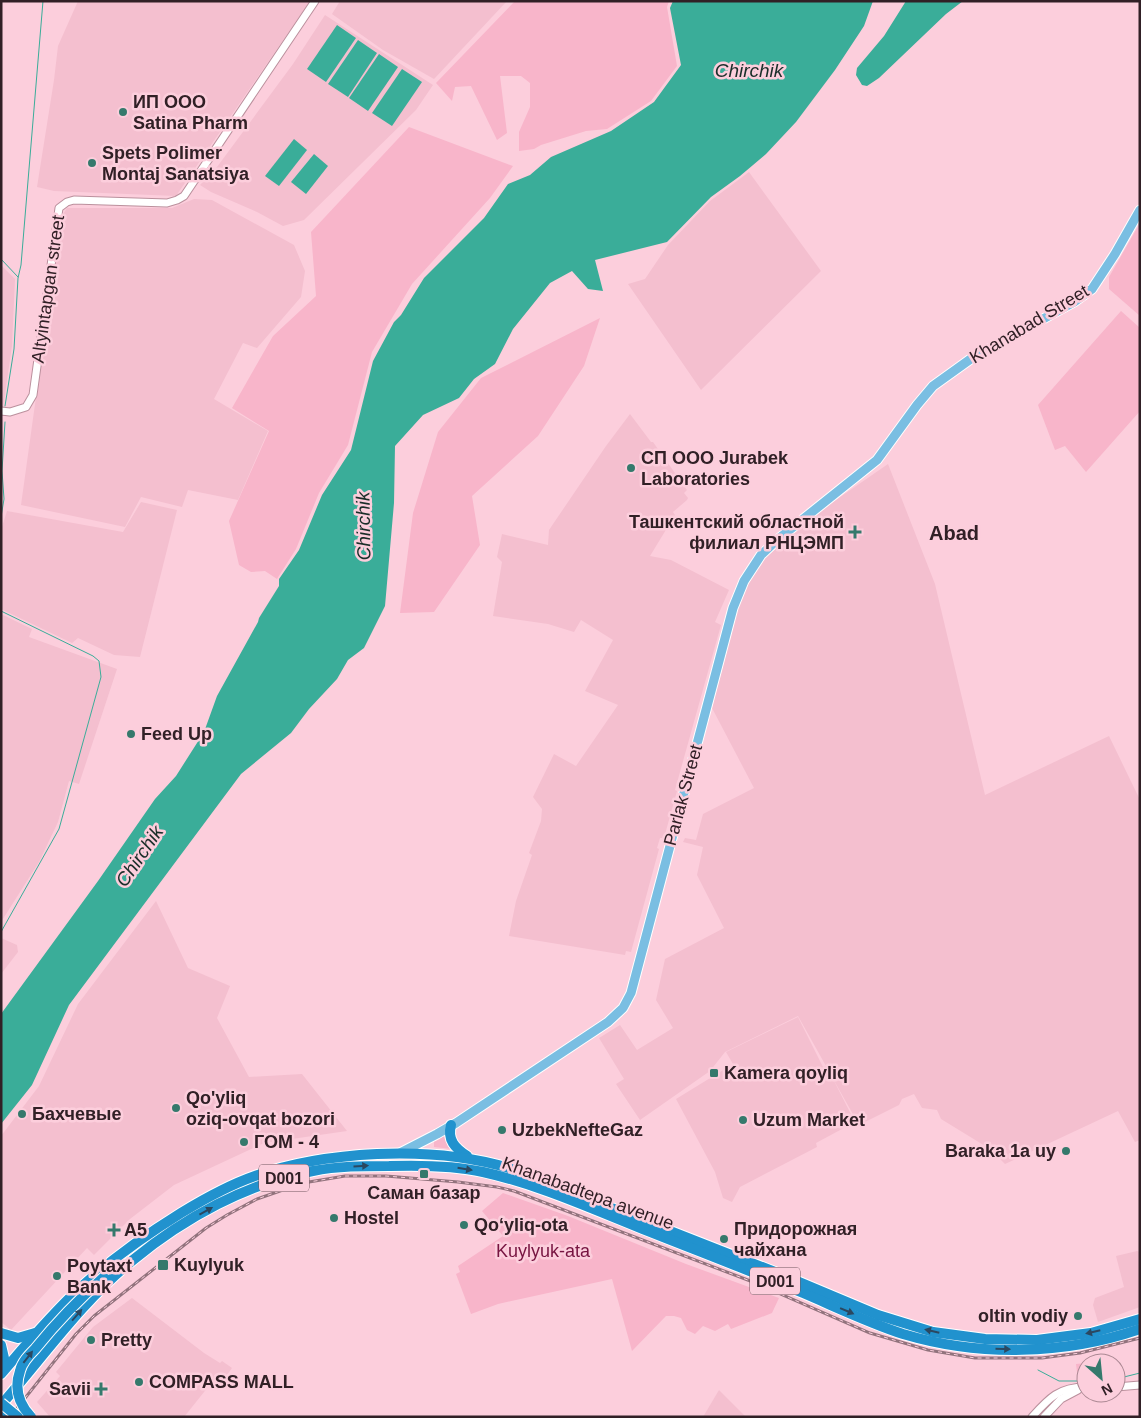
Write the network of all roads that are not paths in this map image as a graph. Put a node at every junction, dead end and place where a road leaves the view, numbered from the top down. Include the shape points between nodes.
1 (315, 1) edge
2 (1140, 210) edge
3 (1, 411) edge
4 (903, 426) joint
5 (452, 1125) junction
6 (437, 1134) junction
7 (399, 1154) junction
8 (426, 1154) junction
9 (470, 1158) junction
10 (417, 1165) junction
11 (164, 1236) junction
12 (705, 1249) junction
13 (1140, 1319) edge
14 (43, 1325) junction
15 (1140, 1329) edge
16 (1, 1333) edge
17 (2, 1350) edge
18 (1, 1372) edge
19 (1140, 1385) edge
20 (1126, 1386) edge
21 (1076, 1388) edge
22 (1076, 1391) edge
23 (7, 1394) edge
24 (1, 1404) edge
25 (1, 1411) edge
26 (8, 1417) edge
27 (18, 1417) edge
28 (31, 1417) edge
29 (1032, 1417) edge
30 (1044, 1417) edge

1 - 3 street, Altyintapgan street via 184,196 167,203 74,200 59,208 33,395 26,407
2 - 4 main road, Khanabad Street via 1092,289 954,370 928,391
4 - 5 main road, Parlak Street via 878,460 771,545 744,580 733,608 631,994 625,1005 608,1022
5 - 6 main road, Parlak Street
5 - 9 highway via 452,1143
6 - 7 main road, Parlak Street
6 - 8 main road
7 - 8 highway, Khanabadtepa avenue / D001
7 - 14 highway, Khanabadtepa avenue / D001 via 347,1156 293,1165 253,1176 216,1193 127,1249 76,1291
8 - 9 highway, Khanabadtepa avenue / D001
8 - 10 main road
9 - 12 highway, Khanabadtepa avenue / D001 via 512,1169
11 -> 10 highway, Khanabadtepa avenue / D001 via 224,1201 290,1176 329,1169
10 -> 12 highway, Khanabadtepa avenue / D001 via 464,1169 516,1181
23 -> 11 highway, Khanabadtepa avenue / D001 via 101,1289 130,1261
28 -> 11 highway, bridge via 18,1394 22,1365 58,1321 104,1277
13 -> 12 highway, Khanabadtepa avenue / D001 via 1091,1333 1046,1340 1002,1340 933,1332 892,1320
12 -> 15 highway, Khanabadtepa avenue / D001 via 880,1326 945,1343 992,1349 1036,1349 1084,1344
14 - 16 highway via 21,1337
14 - 18 highway, Khanabadtepa avenue / D001
17 - 18 highway
19 - 20 street
21 - 29 street via 1056,1393
22 - 30 street via 1064,1397
23 - 24 highway, Khanabadtepa avenue / D001
24 - 27 highway, bridge
25 - 26 highway

